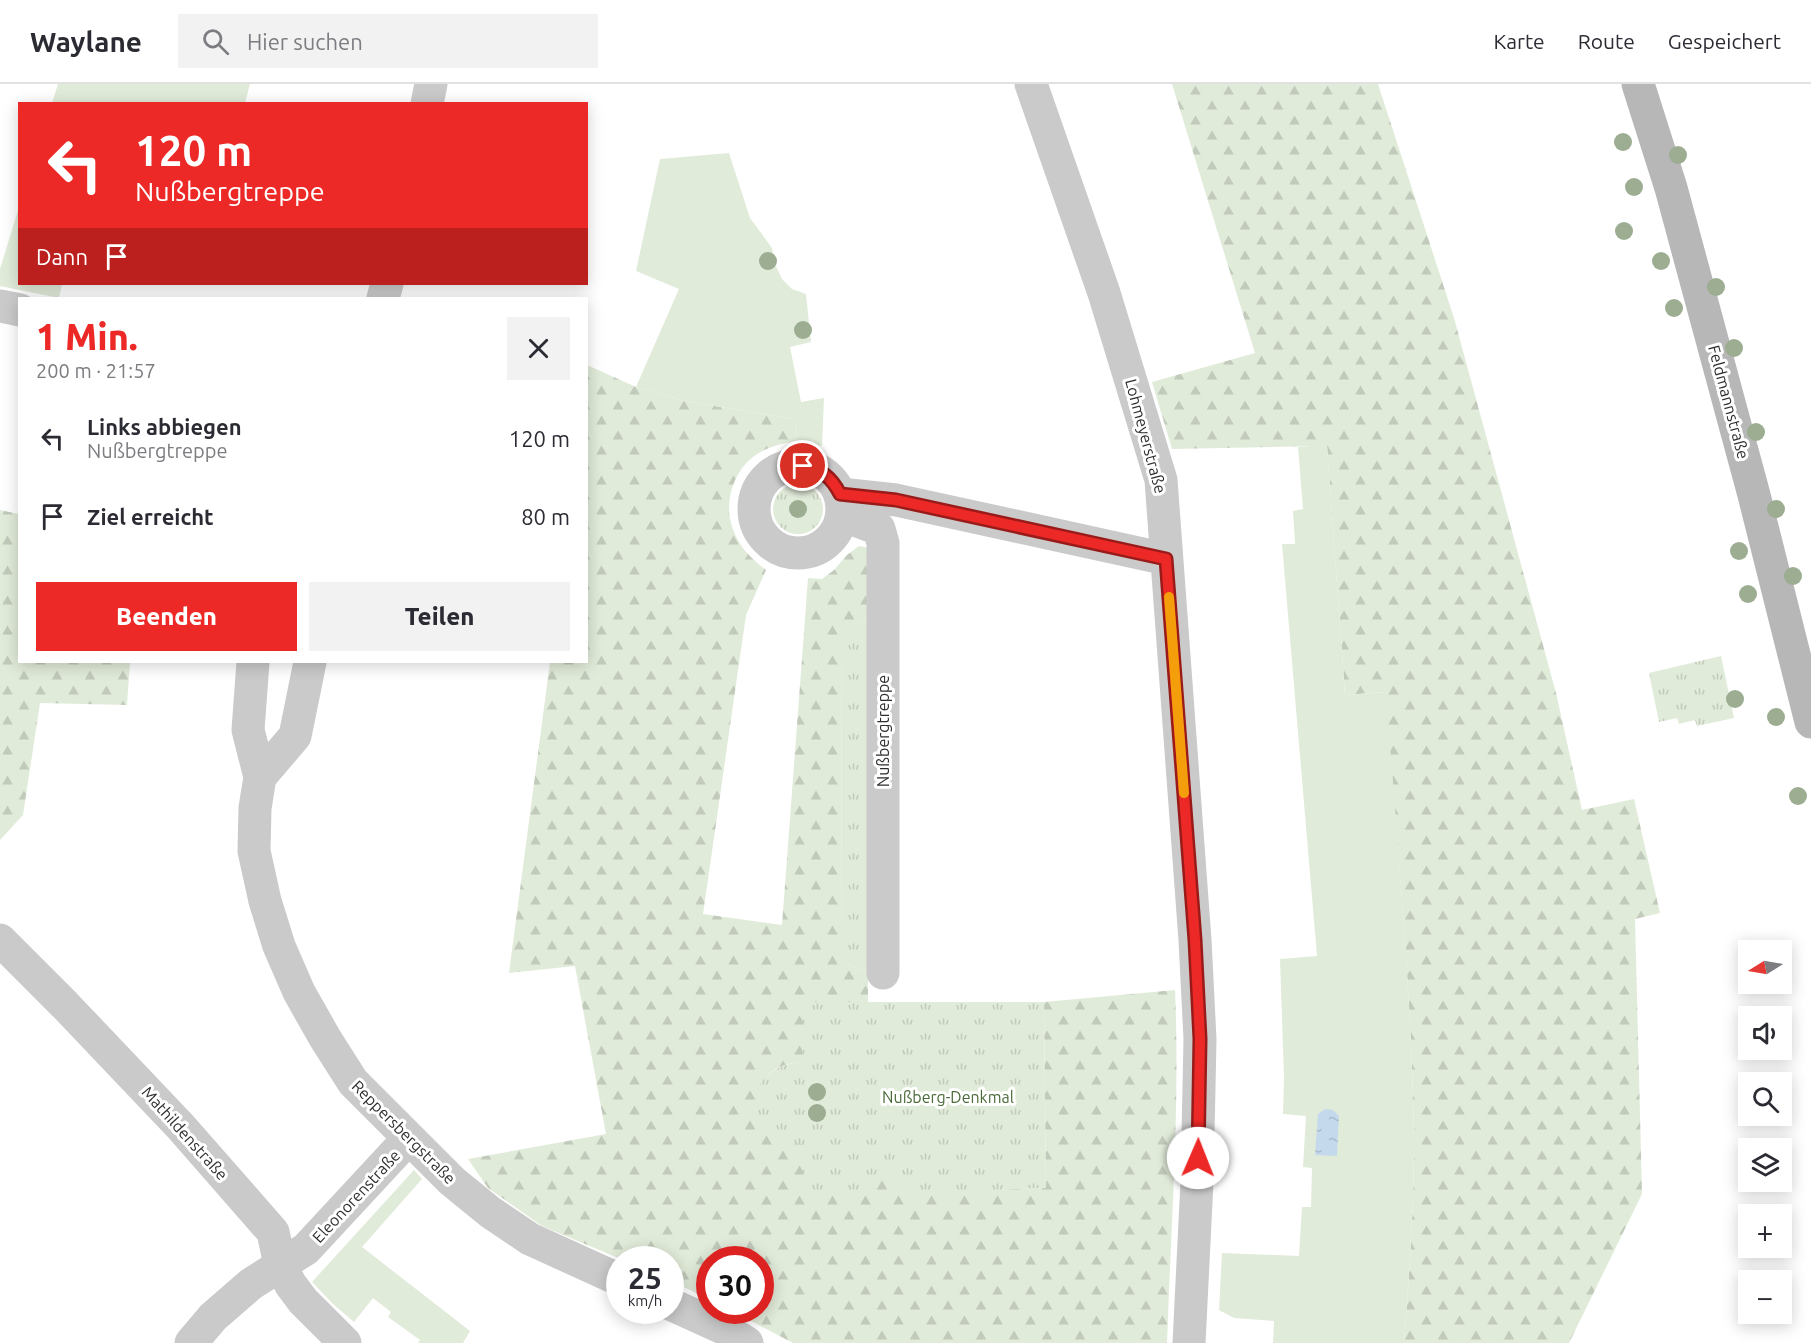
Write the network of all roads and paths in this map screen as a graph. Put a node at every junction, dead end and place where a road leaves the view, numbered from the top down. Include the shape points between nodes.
1 (431, 84) edge
2 (1031, 84) edge
3 (1638, 84) edge
4 (427, 102) edge
5 (0, 306) edge
6 (18, 310) edge
7 (1166, 559) junction
8 (253, 663) edge
9 (310, 663) edge
10 (1811, 722) edge
11 (260, 777) junction
12 (0, 940) edge
13 (883, 973) dead end
14 (409, 1138) junction
15 (280, 1265) junction
16 (606, 1274) edge
17 (684, 1310) edge
18 (191, 1343) edge
19 (345, 1343) edge
20 (747, 1343) edge
21 (1189, 1343) edge

1 - 4 street
2 - 7 street, Lohmeyerstraße via 1104,293 1161,480
3 - 10 street, Feldmannstraße via 1675,199
5 - 6 street
7 - 13 street, Nußbergtreppe via 896,500 841,505 879,529 883,543
7 - 21 street, Lohmeyerstraße via 1200,1039
8 - 11 street, Reppersbergstraße via 248,730
9 - 11 street via 295,736
11 - 14 street, Reppersbergstraße via 254,851 279,946 299,992 353,1083
12 - 15 street, Mathildenstraße via 181,1127 273,1232
14 - 15 street, Eleonorenstraße via 321,1235
14 - 16 street, Reppersbergstraße via 452,1182 490,1212 530,1239
15 - 18 street, Eleonorenstraße via 213,1317
15 - 19 street, Mathildenstraße via 303,1300
17 - 20 street

